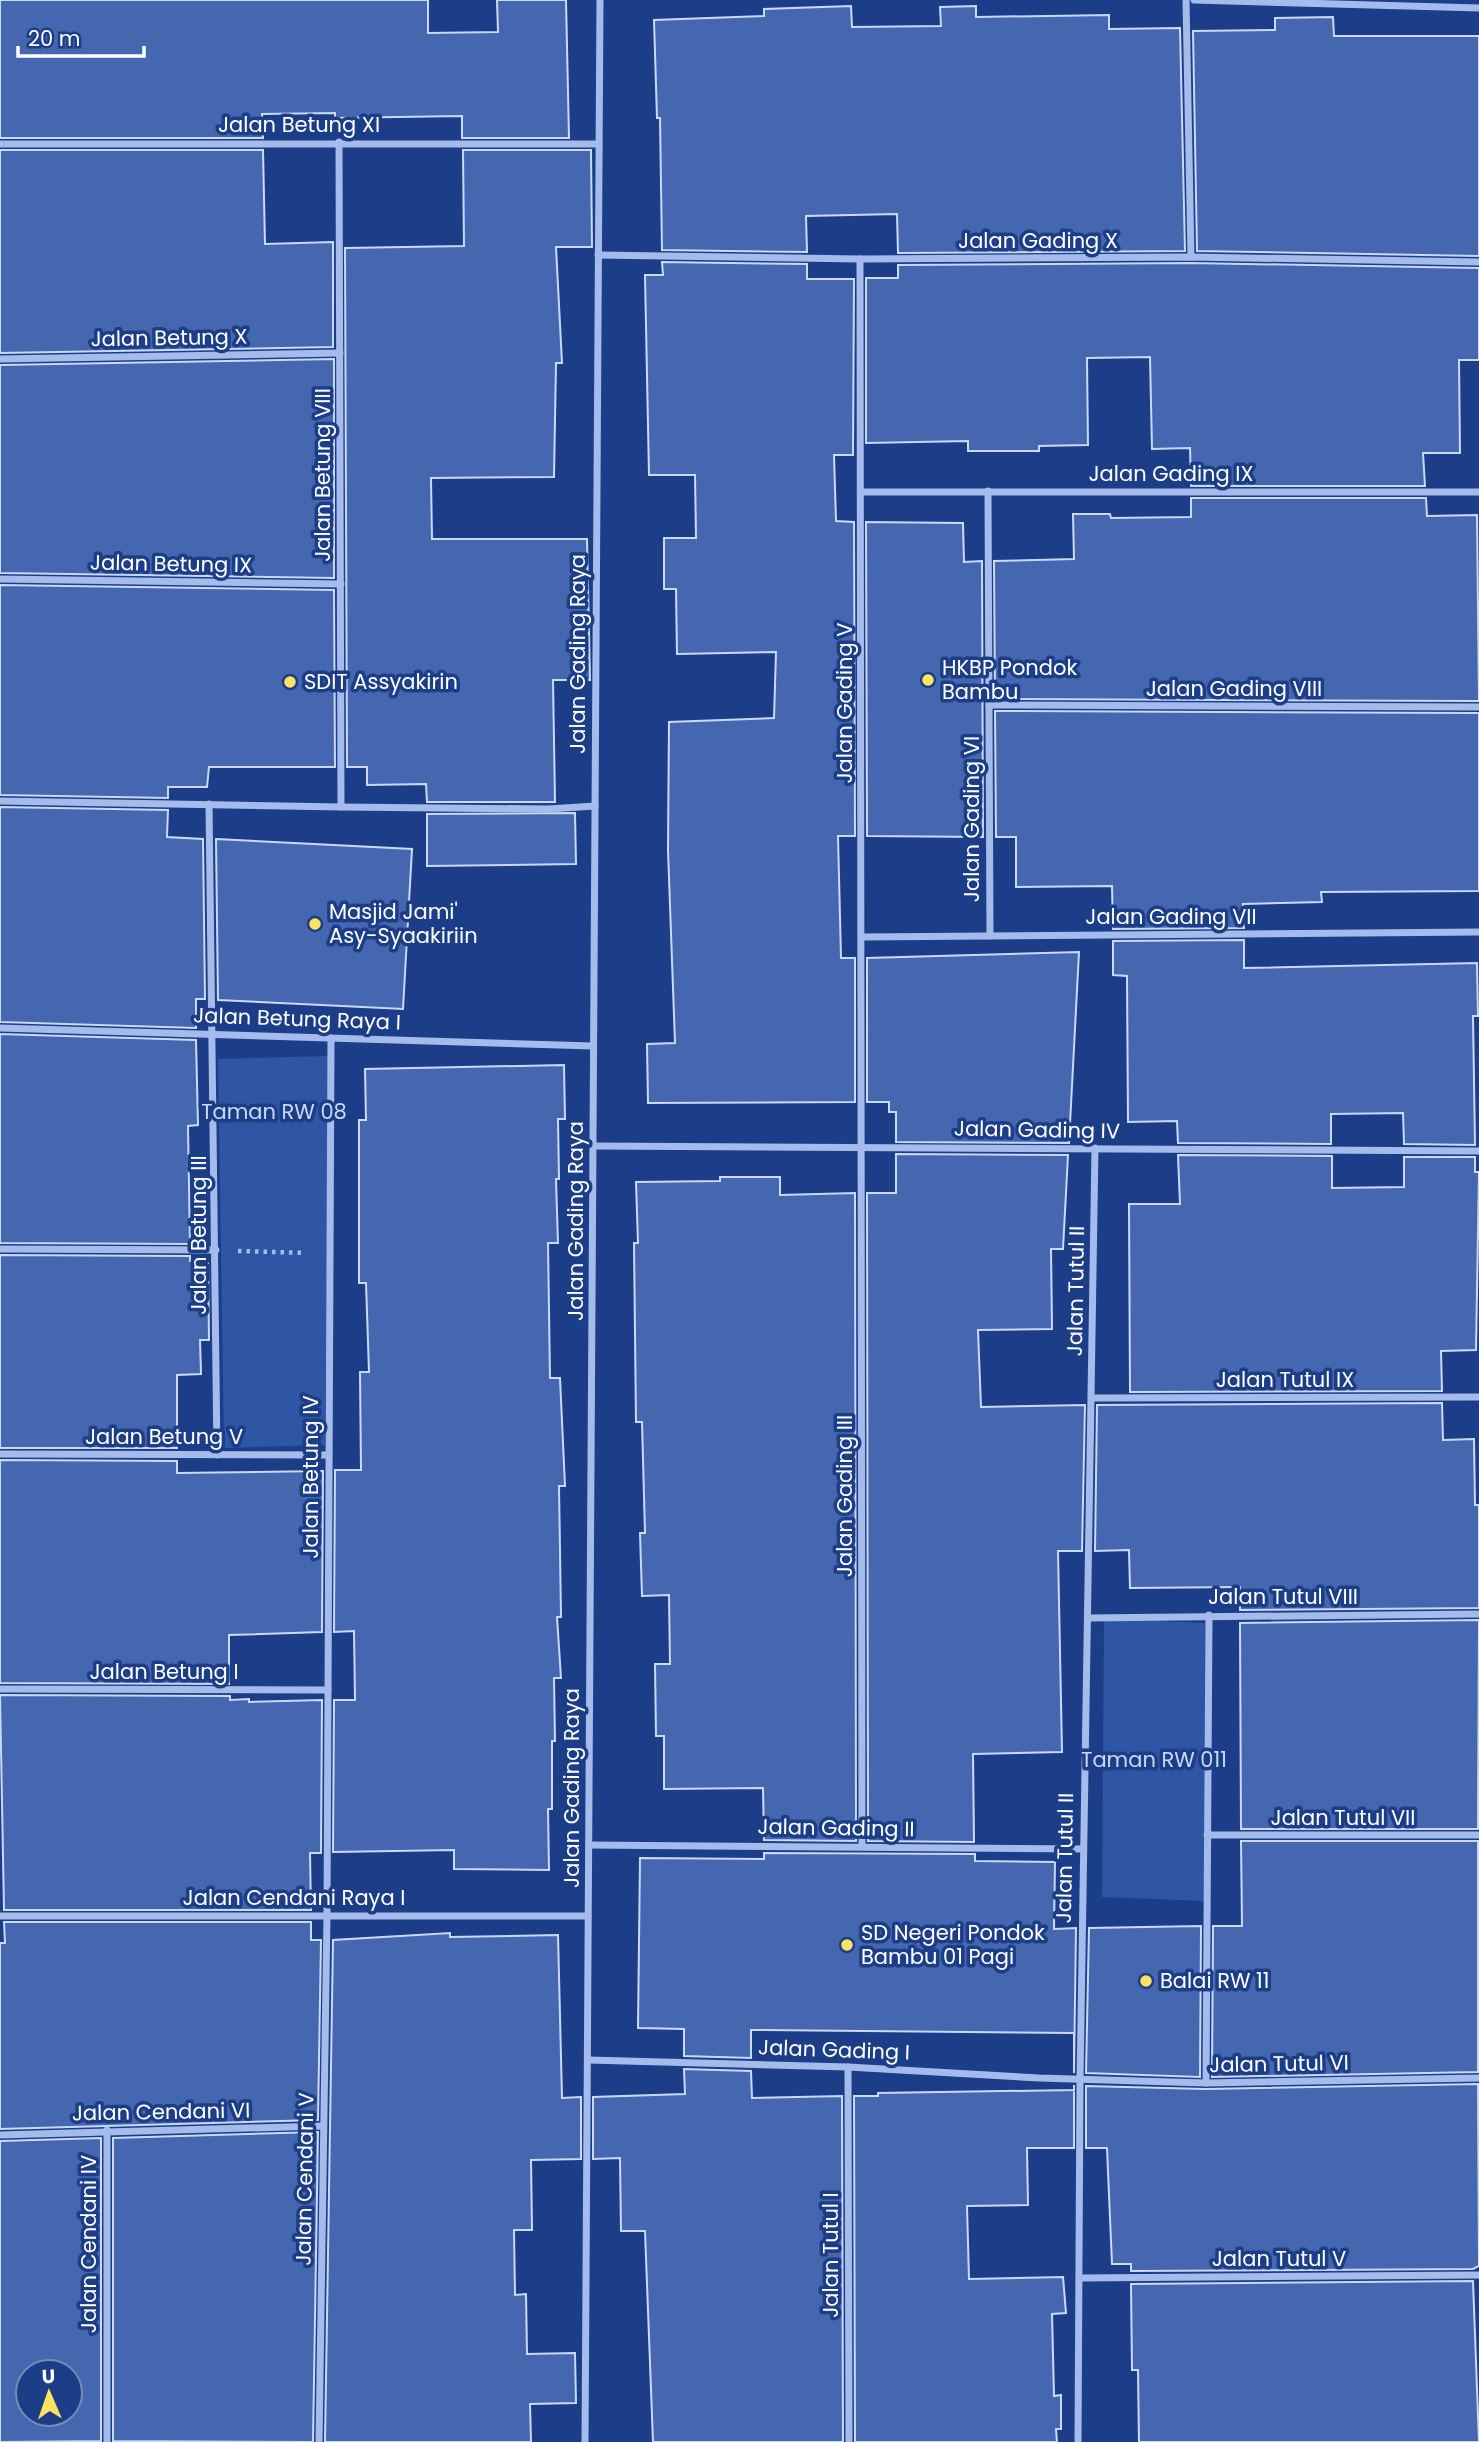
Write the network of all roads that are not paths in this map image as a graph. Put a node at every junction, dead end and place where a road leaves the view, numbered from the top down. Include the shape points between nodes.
1 (600, 0) edge
2 (1186, 0) edge
3 (1194, 0) edge
4 (1301, 1) edge
5 (1479, 8) edge
6 (339, 142) junction
7 (0, 144) edge
8 (599, 144) junction
9 (598, 255) junction
10 (1191, 257) junction
11 (860, 259) junction
12 (1479, 262) edge
13 (340, 353) junction
14 (0, 359) edge
15 (988, 491) junction
16 (863, 492) junction
17 (1479, 492) edge
18 (0, 579) edge
19 (341, 583) junction
20 (989, 705) junction
21 (1479, 707) edge
22 (0, 801) edge
23 (209, 804) junction
24 (595, 806) junction
25 (341, 807) junction
26 (1479, 932) edge
27 (990, 936) junction
28 (863, 937) junction
29 (0, 1028) edge
30 (214, 1034) junction
31 (331, 1038) junction
32 (593, 1046) junction
33 (594, 1146) junction
34 (862, 1146) junction
35 (1095, 1148) junction
36 (1479, 1151) edge
37 (0, 1249) edge
38 (216, 1250) junction
39 (1479, 1397) edge
40 (1092, 1398) junction
41 (0, 1454) edge
42 (217, 1455) junction
43 (329, 1455) junction
44 (1479, 1614) edge
45 (1209, 1615) junction
46 (1088, 1618) junction
47 (0, 1689) edge
48 (328, 1689) junction
49 (1208, 1835) junction
50 (1479, 1835) edge
51 (589, 1845) junction
52 (862, 1845) junction
53 (1083, 1850) junction
54 (0, 1916) edge
55 (327, 1916) junction
56 (588, 1916) junction
57 (588, 2060) junction
58 (848, 2067) junction
59 (1479, 2078) edge
60 (1080, 2080) junction
61 (1206, 2083) junction
62 (324, 2126) junction
63 (107, 2130) junction
64 (0, 2135) edge
65 (1479, 2275) edge
66 (1080, 2278) junction
67 (107, 2442) edge
68 (319, 2442) edge
69 (585, 2442) edge
70 (849, 2442) edge
71 (1078, 2442) edge

1 - 8 street, Jalan Gading Raya
2 - 10 street
3 - 4 street
4 - 5 street
6 - 7 street, Jalan Betung XI
6 - 8 street, Jalan Betung XI
6 - 13 street, Jalan Betung VIII
8 - 9 street, Jalan Gading Raya
9 - 11 street, Jalan Gading X
9 - 24 street, Jalan Gading Raya
10 - 11 street, Jalan Gading X
10 - 12 street, Jalan Gading X
11 - 16 street, Jalan Gading V
13 - 14 street, Jalan Betung X
13 - 19 street, Jalan Betung VIII
15 - 16 street, Jalan Gading IX
15 - 17 street, Jalan Gading IX
15 - 20 street, Jalan Gading VI
16 - 28 street, Jalan Gading V
18 - 19 street, Jalan Betung IX
19 - 25 street, Jalan Betung VIII
20 - 21 street, Jalan Gading VIII
20 - 27 street, Jalan Gading VI
22 - 23 street
23 - 25 street
23 - 30 street, Jalan Betung III
24 - 25 street
24 - 32 street, Jalan Gading Raya
26 - 27 street, Jalan Gading VII
27 - 28 street, Jalan Gading VII
28 - 34 street, Jalan Gading V
29 - 30 street, Jalan Betung Raya I
30 - 31 street, Jalan Betung Raya I
30 - 38 street, Jalan Betung III
31 - 32 street, Jalan Betung Raya I
31 - 43 street, Jalan Betung IV
32 - 33 street, Jalan Gading Raya
33 - 34 street, Jalan Gading IV
33 - 51 street, Jalan Gading Raya
34 - 35 street, Jalan Gading IV
34 - 52 street, Jalan Gading III
35 - 36 street, Jalan Gading IV
35 - 40 street, Jalan Tutul II
37 - 38 street
38 - 42 street, Jalan Betung III
39 - 40 street, Jalan Tutul IX
40 - 46 street, Jalan Tutul II
41 - 42 street, Jalan Betung V
42 - 43 street, Jalan Betung V
43 - 48 street, Jalan Betung IV
44 - 45 street, Jalan Tutul VIII
45 - 46 street, Jalan Tutul VIII
45 - 49 street
46 - 53 street, Jalan Tutul II
47 - 48 street, Jalan Betung I
48 - 55 street, Jalan Betung IV
49 - 50 street, Jalan Tutul VII
49 - 61 street
51 - 52 street, Jalan Gading II
51 - 56 street, Jalan Gading Raya
52 - 53 street, Jalan Gading II
53 - 60 street, Jalan Tutul II
54 - 55 street, Jalan Cendani Raya I
55 - 56 street, Jalan Cendani Raya I
55 - 62 street, Jalan Cendani V
56 - 57 street, Jalan Gading Raya
57 - 58 street, Jalan Gading I
57 - 69 street, Jalan Gading Raya
58 - 60 street, Jalan Gading I
58 - 70 street, Jalan Tutul I
59 - 61 street, Jalan Tutul VI
60 - 61 street, Jalan Tutul VI
60 - 66 street, Jalan Tutul II
62 - 63 street, Jalan Cendani VI
62 - 68 street, Jalan Cendani V
63 - 64 street, Jalan Cendani VI
63 - 67 street, Jalan Cendani IV
65 - 66 street, Jalan Tutul V
66 - 71 street, Jalan Tutul II

